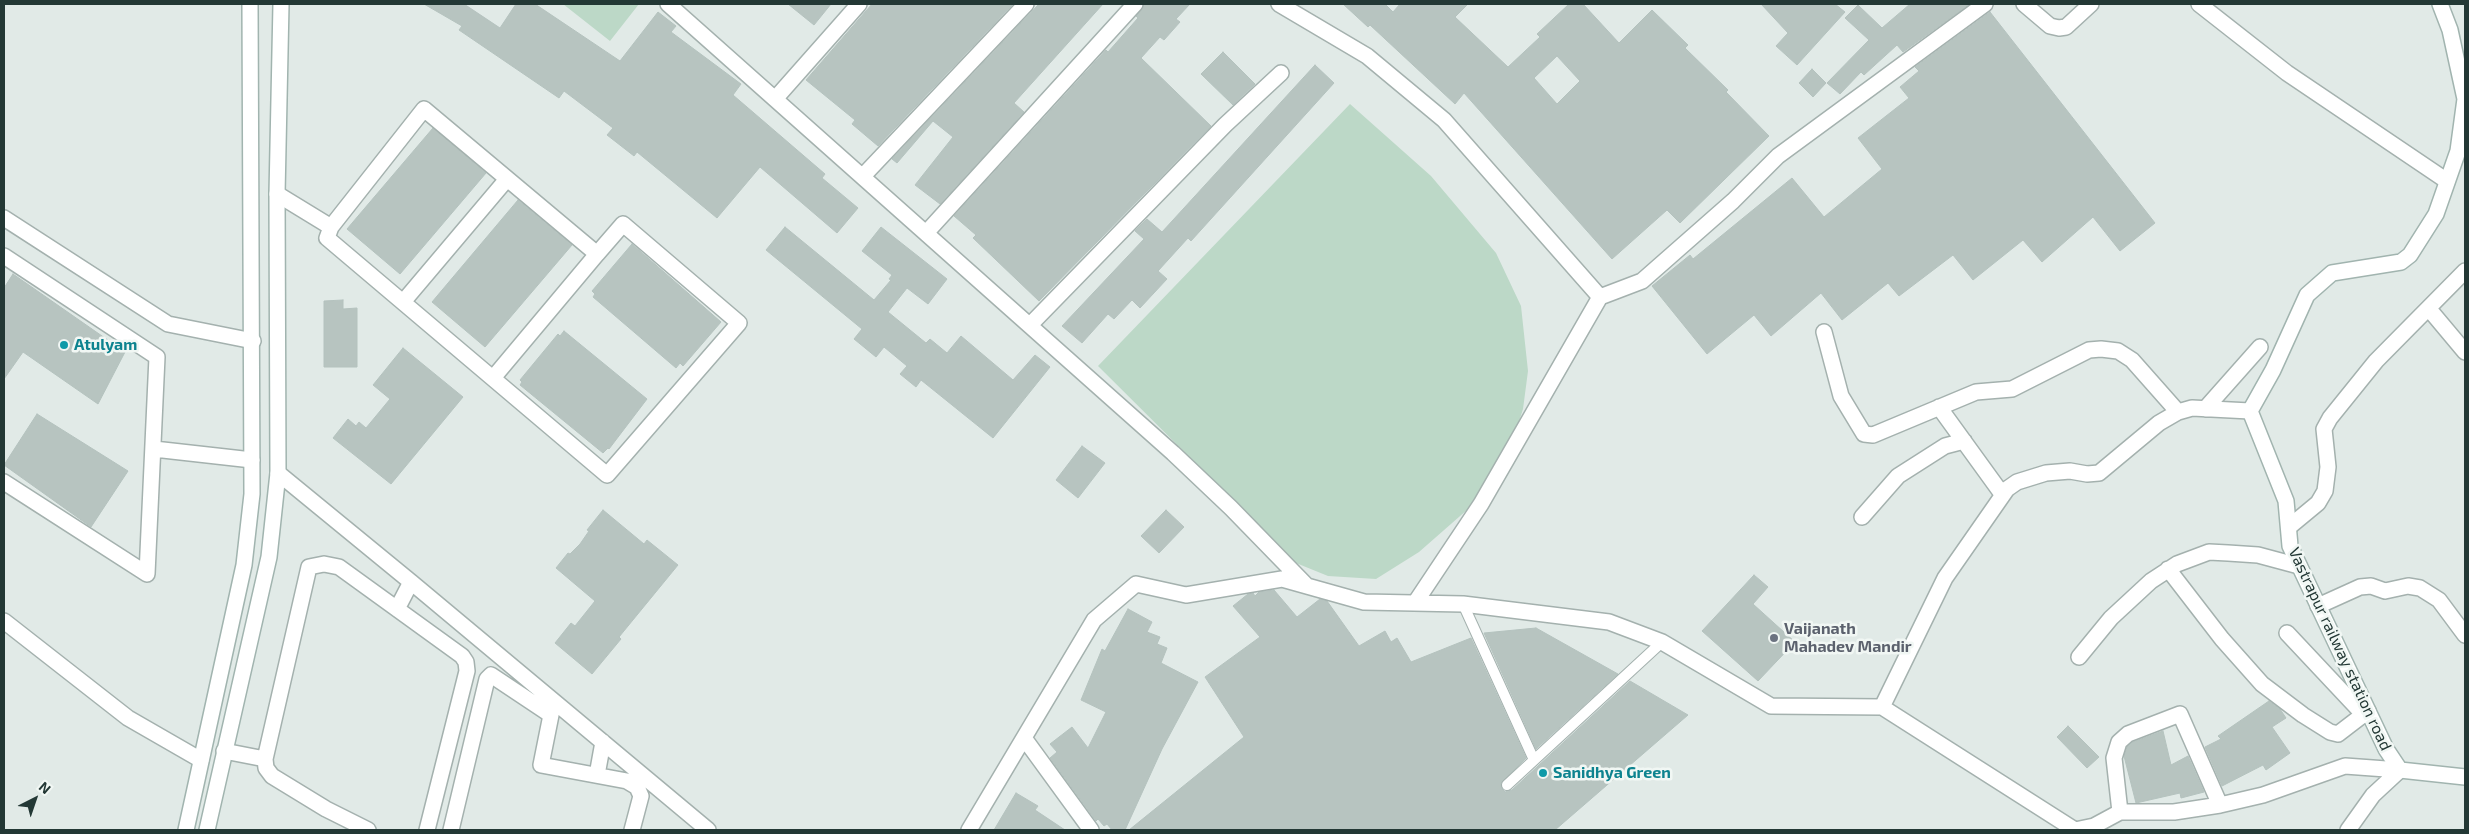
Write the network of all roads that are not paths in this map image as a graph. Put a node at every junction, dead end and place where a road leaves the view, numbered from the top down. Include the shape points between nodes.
1 (250, 4) edge
2 (281, 4) edge
3 (668, 4) edge
4 (858, 4) edge
5 (1026, 4) edge
6 (1135, 4) edge
7 (1279, 4) edge
8 (1985, 4) edge
9 (2024, 4) edge
10 (2091, 4) edge
11 (2199, 4) edge
12 (2440, 4) edge
13 (1281, 73) dead end
14 (775, 99) junction
15 (2465, 99) edge
16 (863, 176) junction
17 (507, 179) junction
18 (2447, 181) junction
19 (277, 194) junction
20 (4, 218) edge
21 (331, 226) junction
22 (926, 233) junction
23 (598, 254) junction
24 (4, 256) edge
25 (2465, 271) edge
26 (1600, 297) junction
27 (404, 302) junction
28 (2429, 308) junction
29 (1030, 326) junction
30 (1824, 332) dead end
31 (253, 341) junction
32 (2260, 347) dead end
33 (2465, 352) edge
34 (493, 378) junction
35 (1939, 407) junction
36 (2205, 409) junction
37 (2250, 411) junction
38 (2178, 412) junction
39 (1964, 440) junction
40 (154, 449) junction
41 (252, 460) junction
42 (278, 473) junction
43 (4, 482) edge
44 (2002, 494) junction
45 (1862, 517) dead end
46 (2289, 527) junction
47 (2299, 566) junction
48 (2168, 569) junction
49 (411, 582) junction
50 (1307, 586) junction
51 (1415, 603) junction
52 (1463, 604) junction
53 (2318, 606) junction
54 (397, 609) junction
55 (4, 621) edge
56 (2287, 633) dead end
57 (2465, 635) edge
58 (1662, 642) junction
59 (2079, 657) dead end
60 (1882, 707) junction
61 (552, 708) junction
62 (2366, 713) junction
63 (1024, 738) junction
64 (603, 742) junction
65 (224, 751) junction
66 (265, 759) junction
67 (200, 760) junction
68 (1534, 760) junction
69 (2400, 770) junction
70 (596, 775) junction
71 (2464, 777) edge
72 (1507, 785) dead end
73 (2220, 805) junction
74 (2120, 812) junction
75 (2094, 828) edge
76 (186, 830) edge
77 (207, 830) edge
78 (368, 830) edge
79 (427, 830) edge
80 (451, 830) edge
81 (632, 830) edge
82 (708, 830) edge
83 (969, 830) edge
84 (1091, 830) edge
85 (2075, 830) edge
86 (2348, 830) edge

1 - 31 street
2 - 19 street
3 - 14 street
4 - 14 street
5 - 16 street
6 - 22 street
7 - 26 street via 1367,56 1444,120
8 - 26 street via 1778,156 1642,281
9 - 10 street via 2050,26 2059,28 2066,27
11 - 18 street via 2288,73
12 - 15 street via 2450,30
13 - 29 street via 1225,125
14 - 16 street
15 - 18 street via 2458,152
16 - 22 street
17 - 21 street via 424,110
17 - 23 street
17 - 27 street
18 - 37 street via 2436,214 2410,255 2401,262 2332,273 2308,295
19 - 21 street
19 - 42 street
20 - 31 street via 168,324
21 - 27 street via 327,238
22 - 29 street
23 - 34 street
23 - 34 street via 623,224 738,323 608,475
24 - 40 street via 157,357
25 - 28 street
26 - 51 street via 1481,504
27 - 34 street
28 - 33 street
28 - 46 street via 2376,361 2330,418 2324,429 2328,467 2325,491 2318,503
29 - 50 street via 1225,502
30 - 35 street via 1841,396 1864,434 1873,435
31 - 41 street
32 - 36 street
35 - 38 street via 1976,392 2012,389 2089,350 2101,349 2118,351 2132,360
35 - 39 street
36 - 37 street
36 - 38 street
37 - 46 street, Vastrapur railway station road via 2286,501
38 - 44 street via 2159,423 2099,473 2046,473 2017,482
39 - 44 street
39 - 45 street via 1945,446 1898,476
40 - 41 street
40 - 43 street via 147,574
41 - 67 street via 252,494 244,565
42 - 49 street
42 - 65 street via 268,557
44 - 60 street via 1945,578
46 - 47 street, Vastrapur railway station road via 2290,546
47 - 48 street via 2258,555 2209,552
47 - 53 street, Vastrapur railway station road
48 - 59 street via 2151,580 2111,618
48 - 62 street via 2222,639 2269,689 2338,734
49 - 54 street
49 - 61 street
50 - 51 street via 1364,602
50 - 63 street via 1282,578 1186,595 1136,584 1094,620
51 - 52 street
52 - 58 street via 1608,622
52 - 68 lane
53 - 57 street via 2360,587 2371,586 2385,591 2408,586 2420,588 2439,600
53 - 62 street, Vastrapur railway station road
54 - 66 street via 339,567 324,564 309,567
54 - 79 street via 462,656 467,671
55 - 67 street via 128,718
56 - 62 street
58 - 60 street via 1771,706
58 - 68 lane
60 - 85 street
61 - 64 street
61 - 70 street via 541,765
61 - 80 street via 491,675 487,679
62 - 69 street, Vastrapur railway station road
63 - 83 street
63 - 84 street
64 - 70 street
64 - 82 street
65 - 66 street
65 - 77 street
66 - 78 street via 266,768 272,776
67 - 76 street
68 - 72 lane
69 - 71 street, Vastrapur railway station road
69 - 73 street via 2346,766 2263,795
69 - 86 street via 2373,795
70 - 81 street via 627,781 637,787 641,796
73 - 74 street via 2174,812
73 - 74 street via 2180,714 2128,734 2119,742 2114,758
74 - 75 street
75 - 85 street

